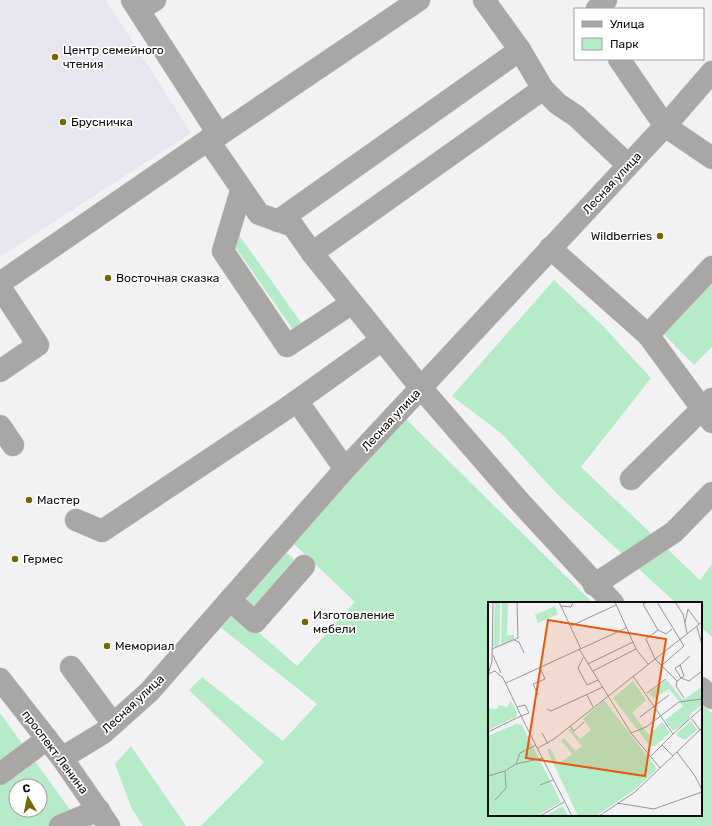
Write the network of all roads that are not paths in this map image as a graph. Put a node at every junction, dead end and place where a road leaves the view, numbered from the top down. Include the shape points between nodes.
1 (419, 0) edge
2 (484, 0) edge
3 (606, 0) edge
4 (142, 3) edge
5 (598, 8) edge
6 (520, 50) junction
7 (620, 60) edge
8 (712, 72) edge
9 (543, 89) junction
10 (665, 126) junction
11 (213, 138) junction
12 (711, 155) edge
13 (628, 166) junction
14 (241, 190) junction
15 (278, 221) junction
16 (550, 248) junction
17 (312, 253) junction
18 (712, 267) edge
19 (0, 283) edge
20 (0, 287) edge
21 (352, 303) junction
22 (648, 335) junction
23 (382, 340) junction
24 (0, 371) edge
25 (421, 388) junction
26 (297, 401) junction
27 (709, 410) edge
28 (0, 426) edge
29 (13, 445) dead end
30 (345, 469) junction
31 (630, 479) dead end
32 (712, 493) edge
33 (76, 520) dead end
34 (304, 566) dead end
35 (594, 585) junction
36 (230, 600) junction
37 (612, 602) edge
38 (71, 666) dead end
39 (0, 678) edge
40 (702, 689) edge
41 (712, 698) edge
42 (113, 724) junction
43 (48, 739) junction
44 (62, 758) junction
45 (0, 774) edge
46 (104, 818) edge
47 (60, 826) edge

1 - 11 street
2 - 6 street
3 - 5 street
4 - 11 street
6 - 9 street
6 - 15 street
7 - 10 street
8 - 10 street, Лесная улица
9 - 13 street via 558,104 576,116
9 - 17 street
10 - 12 street
10 - 13 street, Лесная улица
11 - 14 street
11 - 19 street
13 - 16 street, Лесная улица
14 - 15 street via 259,214
14 - 21 street via 223,251 288,346
15 - 17 street via 293,226
16 - 22 street
16 - 25 street, Лесная улица
17 - 21 street
18 - 22 street
20 - 24 street via 38,345
21 - 23 street
22 - 27 street
23 - 25 street
23 - 26 street
25 - 30 street, Лесная улица
25 - 35 street
26 - 30 street
26 - 33 street via 102,531
27 - 31 street
28 - 29 street
30 - 36 street, Лесная улица
32 - 35 street via 674,532
34 - 36 street via 256,622
35 - 37 street
36 - 42 street, Лесная улица via 149,692
38 - 42 street
39 - 43 street, проспект Ленина
40 - 41 street
42 - 44 street, Лесная улица
43 - 44 street, проспект Ленина
43 - 45 street
44 - 46 street, проспект Ленина
46 - 47 street

